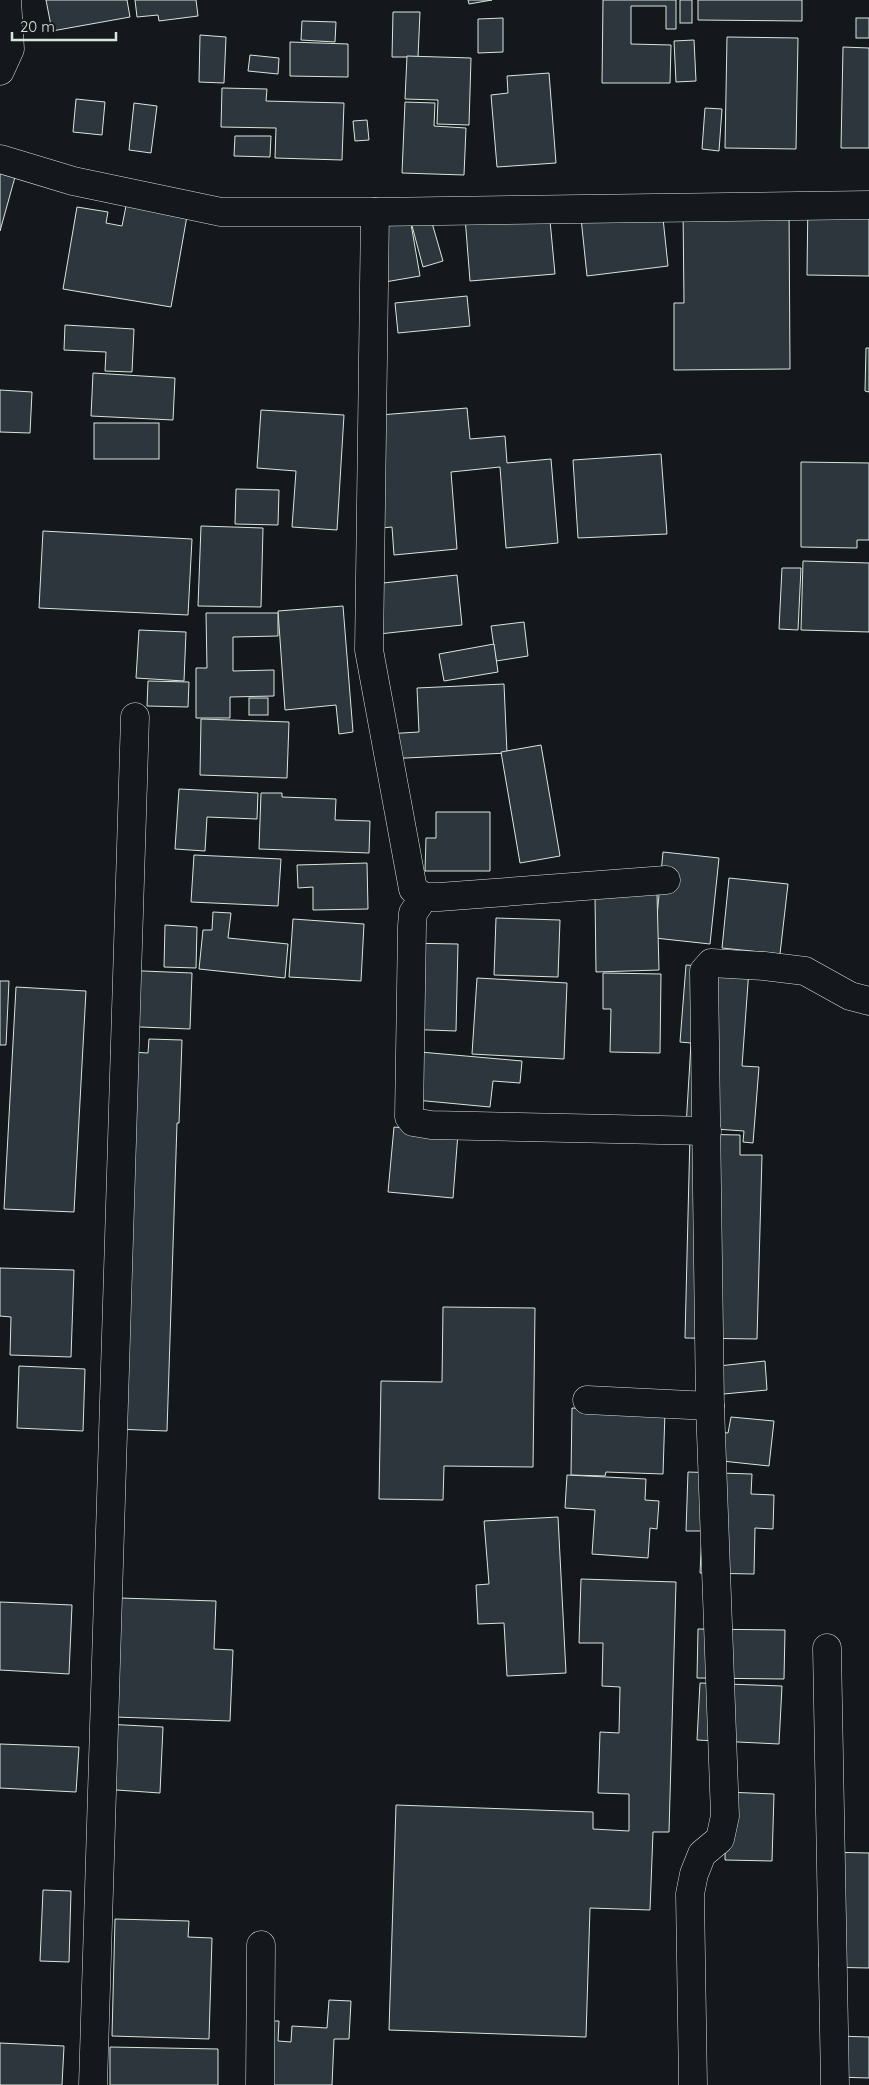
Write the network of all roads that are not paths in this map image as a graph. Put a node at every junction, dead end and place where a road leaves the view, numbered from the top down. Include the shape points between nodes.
1 (7, 0) edge
2 (0, 71) edge
3 (0, 159) edge
4 (869, 205) edge
5 (375, 212) junction
6 (135, 717) dead end
7 (666, 880) dead end
8 (424, 897) junction
9 (869, 1001) edge
10 (707, 1131) junction
11 (587, 1400) dead end
12 (710, 1406) junction
13 (828, 1648) dead end
14 (261, 1945) dead end
15 (93, 2085) edge
16 (260, 2085) edge
17 (693, 2085) edge
18 (835, 2085) edge

1 - 2 street via 10,50
3 - 5 street via 73,181 221,212
4 - 5 street
5 - 8 street via 368,650 413,889
6 - 15 street via 101,1721
7 - 8 street
8 - 10 street via 413,913 412,926 410,1117 413,1122
9 - 10 street via 850,996 805,971 711,963 704,971
10 - 12 street
11 - 12 street
12 - 17 street via 725,1816 720,1839 702,1854 690,1894
13 - 18 street
14 - 16 street

